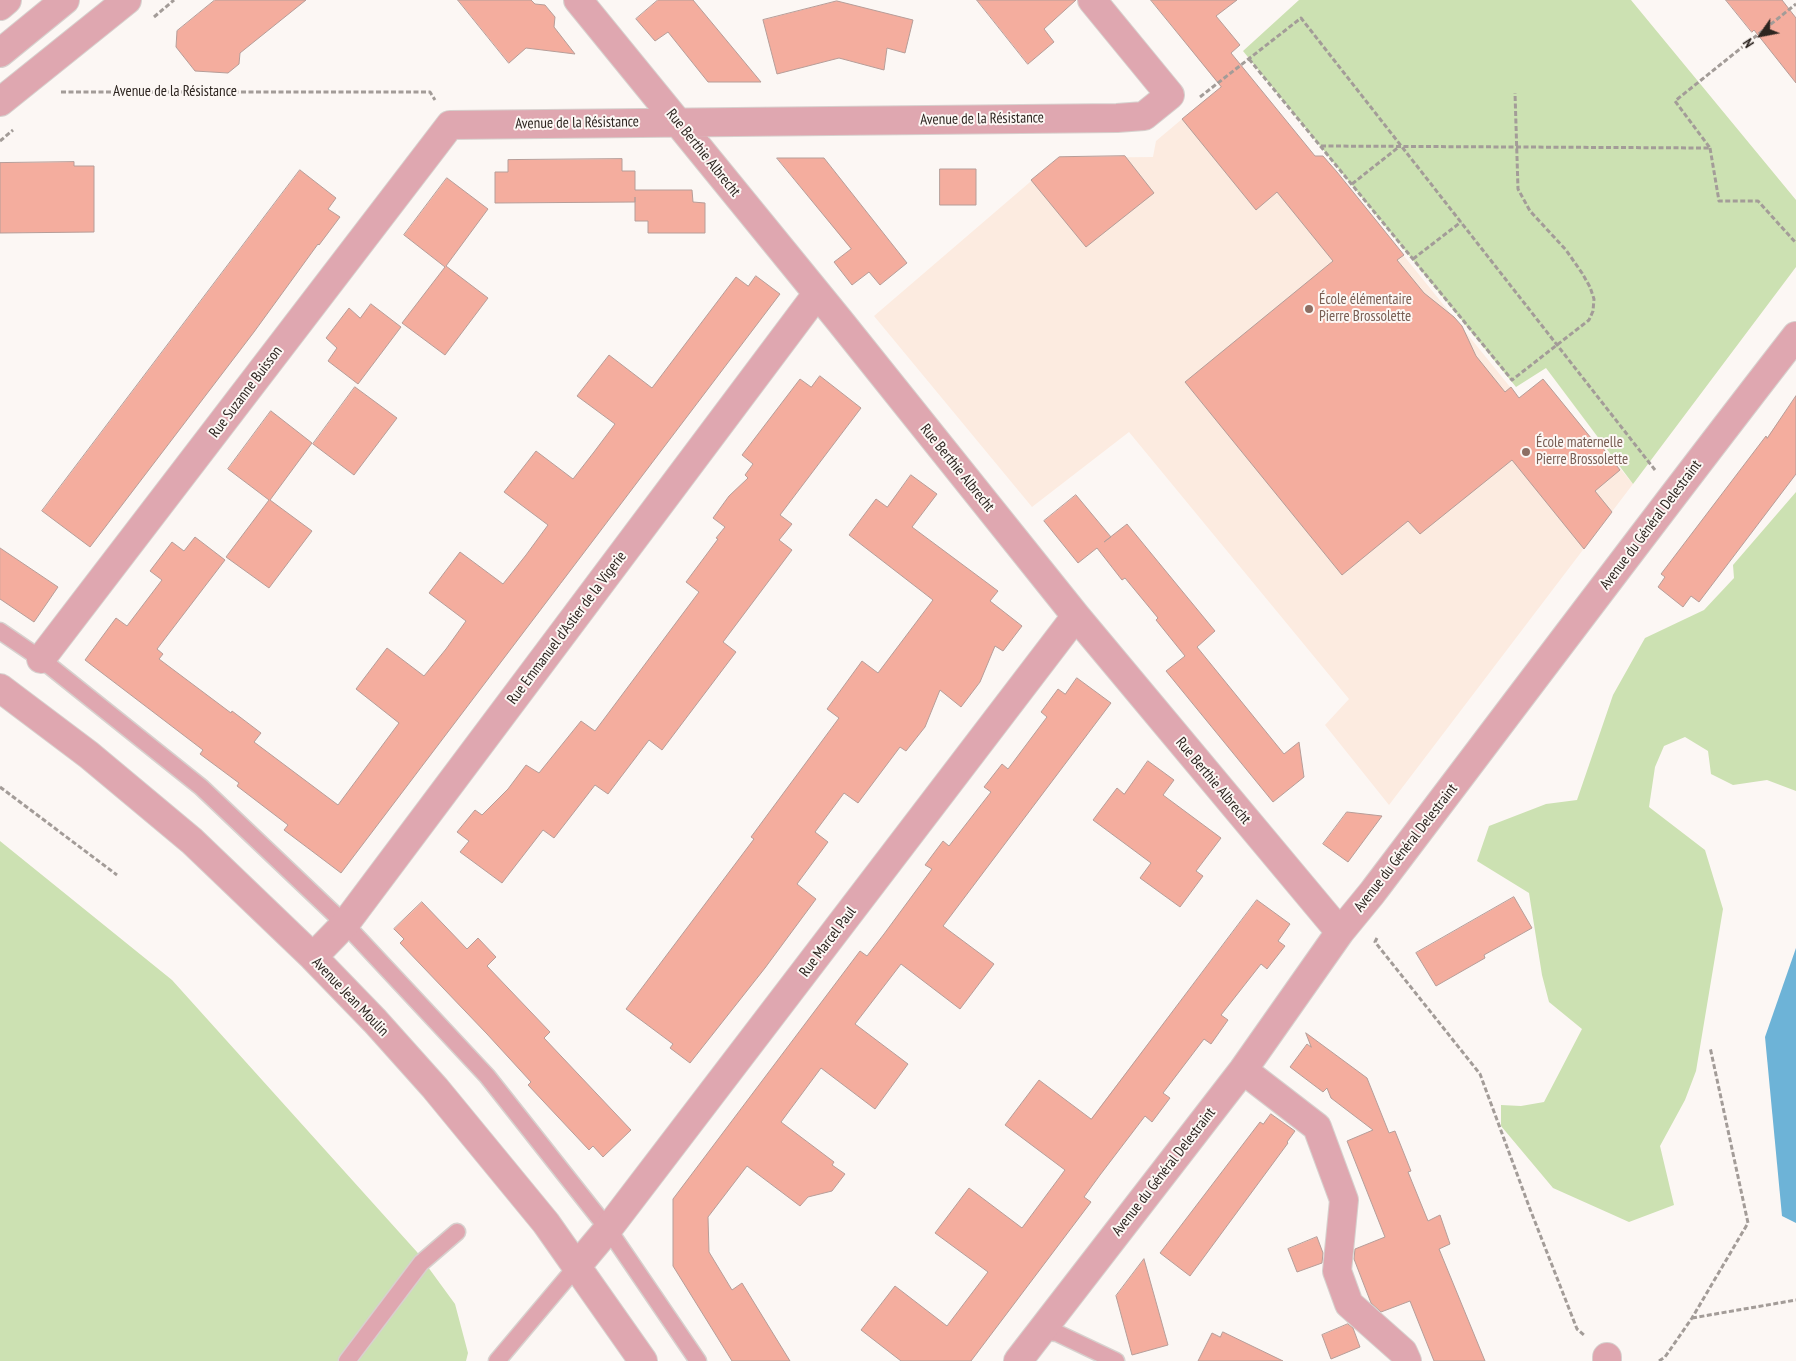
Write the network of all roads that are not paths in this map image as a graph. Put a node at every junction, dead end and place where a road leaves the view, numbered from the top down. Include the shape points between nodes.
1 (7, 0) edge
2 (65, 0) edge
3 (127, 0) edge
4 (578, 0) edge
5 (1092, 0) edge
6 (0, 6) edge
7 (0, 53) edge
8 (0, 102) edge
9 (678, 122) junction
10 (450, 125) joint
11 (817, 294) junction
12 (1796, 336) edge
13 (1076, 616) junction
14 (0, 631) edge
15 (41, 659) junction
16 (0, 688) edge
17 (345, 924) junction
18 (1340, 932) junction
19 (313, 957) junction
20 (1243, 1070) junction
21 (608, 1229) junction
22 (457, 1232) dead end
23 (577, 1266) junction
24 (1041, 1331) junction
25 (347, 1361) edge
26 (497, 1361) edge
27 (643, 1361) edge
28 (698, 1361) edge
29 (1018, 1361) edge
30 (1116, 1361) edge
31 (1407, 1361) edge

1 - 6 street
2 - 7 street
3 - 8 street
4 - 9 street, Rue Berthie Albrecht
5 - 9 street, Avenue de la Résistance via 1170,95 1144,116
9 - 10 street, Avenue de la Résistance
9 - 11 street, Rue Berthie Albrecht
10 - 15 street, Rue Suzanne Buisson
11 - 13 street, Rue Berthie Albrecht
11 - 17 street, Rue Emmanuel d'Astier de la Vigerie
12 - 18 street, Avenue du Général Delestraint
13 - 18 street, Rue Berthie Albrecht
13 - 21 street, Rue Marcel Paul
14 - 15 lane
15 - 17 lane via 201,787
16 - 19 street, Avenue Jean Moulin via 89,755 192,841
17 - 19 street, Rue Emmanuel d'Astier de la Vigerie
17 - 21 lane via 487,1076
18 - 20 street, Avenue du Général Delestraint
19 - 23 street, Avenue Jean Moulin via 435,1088 541,1216
20 - 24 street, Avenue du Général Delestraint
20 - 31 street via 1317,1127 1344,1200 1337,1271 1349,1304 1403,1352
21 - 23 street, Rue Marcel Paul
21 - 28 lane
22 - 25 lane via 421,1262
23 - 26 lane
23 - 27 street, Avenue Jean Moulin
24 - 29 street, Avenue du Général Delestraint
24 - 30 lane via 1057,1333

